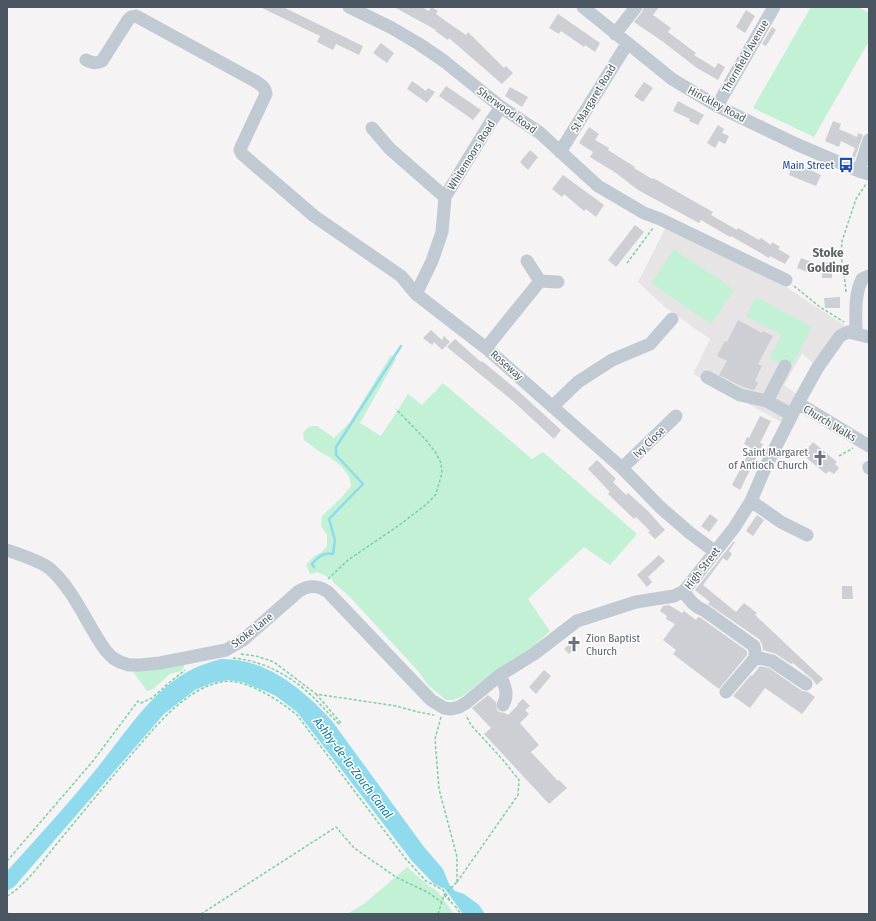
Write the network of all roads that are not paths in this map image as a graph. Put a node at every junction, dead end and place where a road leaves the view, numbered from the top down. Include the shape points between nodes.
1 (349, 7) edge
2 (582, 7) edge
3 (636, 7) edge
4 (774, 7) edge
5 (615, 34) junction
6 (627, 44) junction
7 (86, 60) dead end
8 (717, 106) junction
9 (501, 107) junction
10 (372, 128) dead end
11 (869, 140) edge
12 (560, 152) junction
13 (864, 172) edge
14 (445, 197) junction
15 (527, 261) dead end
16 (869, 276) edge
17 (786, 280) road end
18 (540, 281) junction
19 (558, 282) dead end
20 (416, 294) junction
21 (672, 319) dead end
22 (856, 333) junction
23 (869, 337) edge
24 (486, 348) junction
25 (785, 366) dead end
26 (706, 377) dead end
27 (767, 402) junction
28 (553, 406) junction
29 (795, 409) junction
30 (677, 415) dead end
31 (866, 444) edge
32 (622, 468) junction
33 (751, 501) junction
34 (807, 535) dead end
35 (7, 550) edge
36 (714, 551) junction
37 (684, 591) junction
38 (756, 657) junction
39 (500, 675) junction
40 (806, 684) dead end
41 (726, 692) dead end
42 (503, 705) dead end
43 (459, 707) joint

1 - 9 street, Sherwood Road via 408,36
2 - 5 street, Hinckley Road
3 - 5 street
4 - 8 street, Thornfield Avenue
5 - 6 street, Hinckley Road
6 - 8 street, Hinckley Road via 672,79
6 - 12 street, St Margaret Road
7 - 20 street, Roseway via 93,63 102,61 128,20 136,16 263,86 266,94 240,150 246,159 314,216 401,276
8 - 13 street, Hinckley Road via 796,144
9 - 12 street, Sherwood Road via 540,133
9 - 14 street, Whitemoors Road
10 - 14 street via 390,149
11 - 13 street
12 - 17 street, Sherwood Road via 598,186 644,213
14 - 20 street, Whitemoors Road via 442,232
15 - 18 street
16 - 22 street via 862,279 859,286
18 - 19 street
18 - 24 street
20 - 24 street, Roseway
21 - 28 street via 650,344 612,360 578,382
22 - 23 street
22 - 29 street, High Street via 848,332 840,336 818,367
24 - 28 street, Roseway
25 - 27 street
26 - 27 street, Church Walks via 740,395
27 - 29 street, Church Walks
28 - 32 street, Roseway
29 - 31 street, Church Walks
29 - 33 street, High Street
30 - 32 street, Ivy Close
32 - 36 street, Roseway via 660,507
33 - 34 street
33 - 36 street, High Street via 734,528
35 - 43 street, Stoke Lane via 48,567 63,583 106,651 113,658 129,665 160,663 226,650 243,640 299,590 307,586 322,587 443,712
36 - 37 street, High Street
37 - 38 street via 687,598 697,607 754,646
37 - 39 street, High Street via 674,596 636,602 577,621 534,654
38 - 40 street via 772,661
38 - 41 street
39 - 42 street via 506,685
39 - 43 street, High Street

